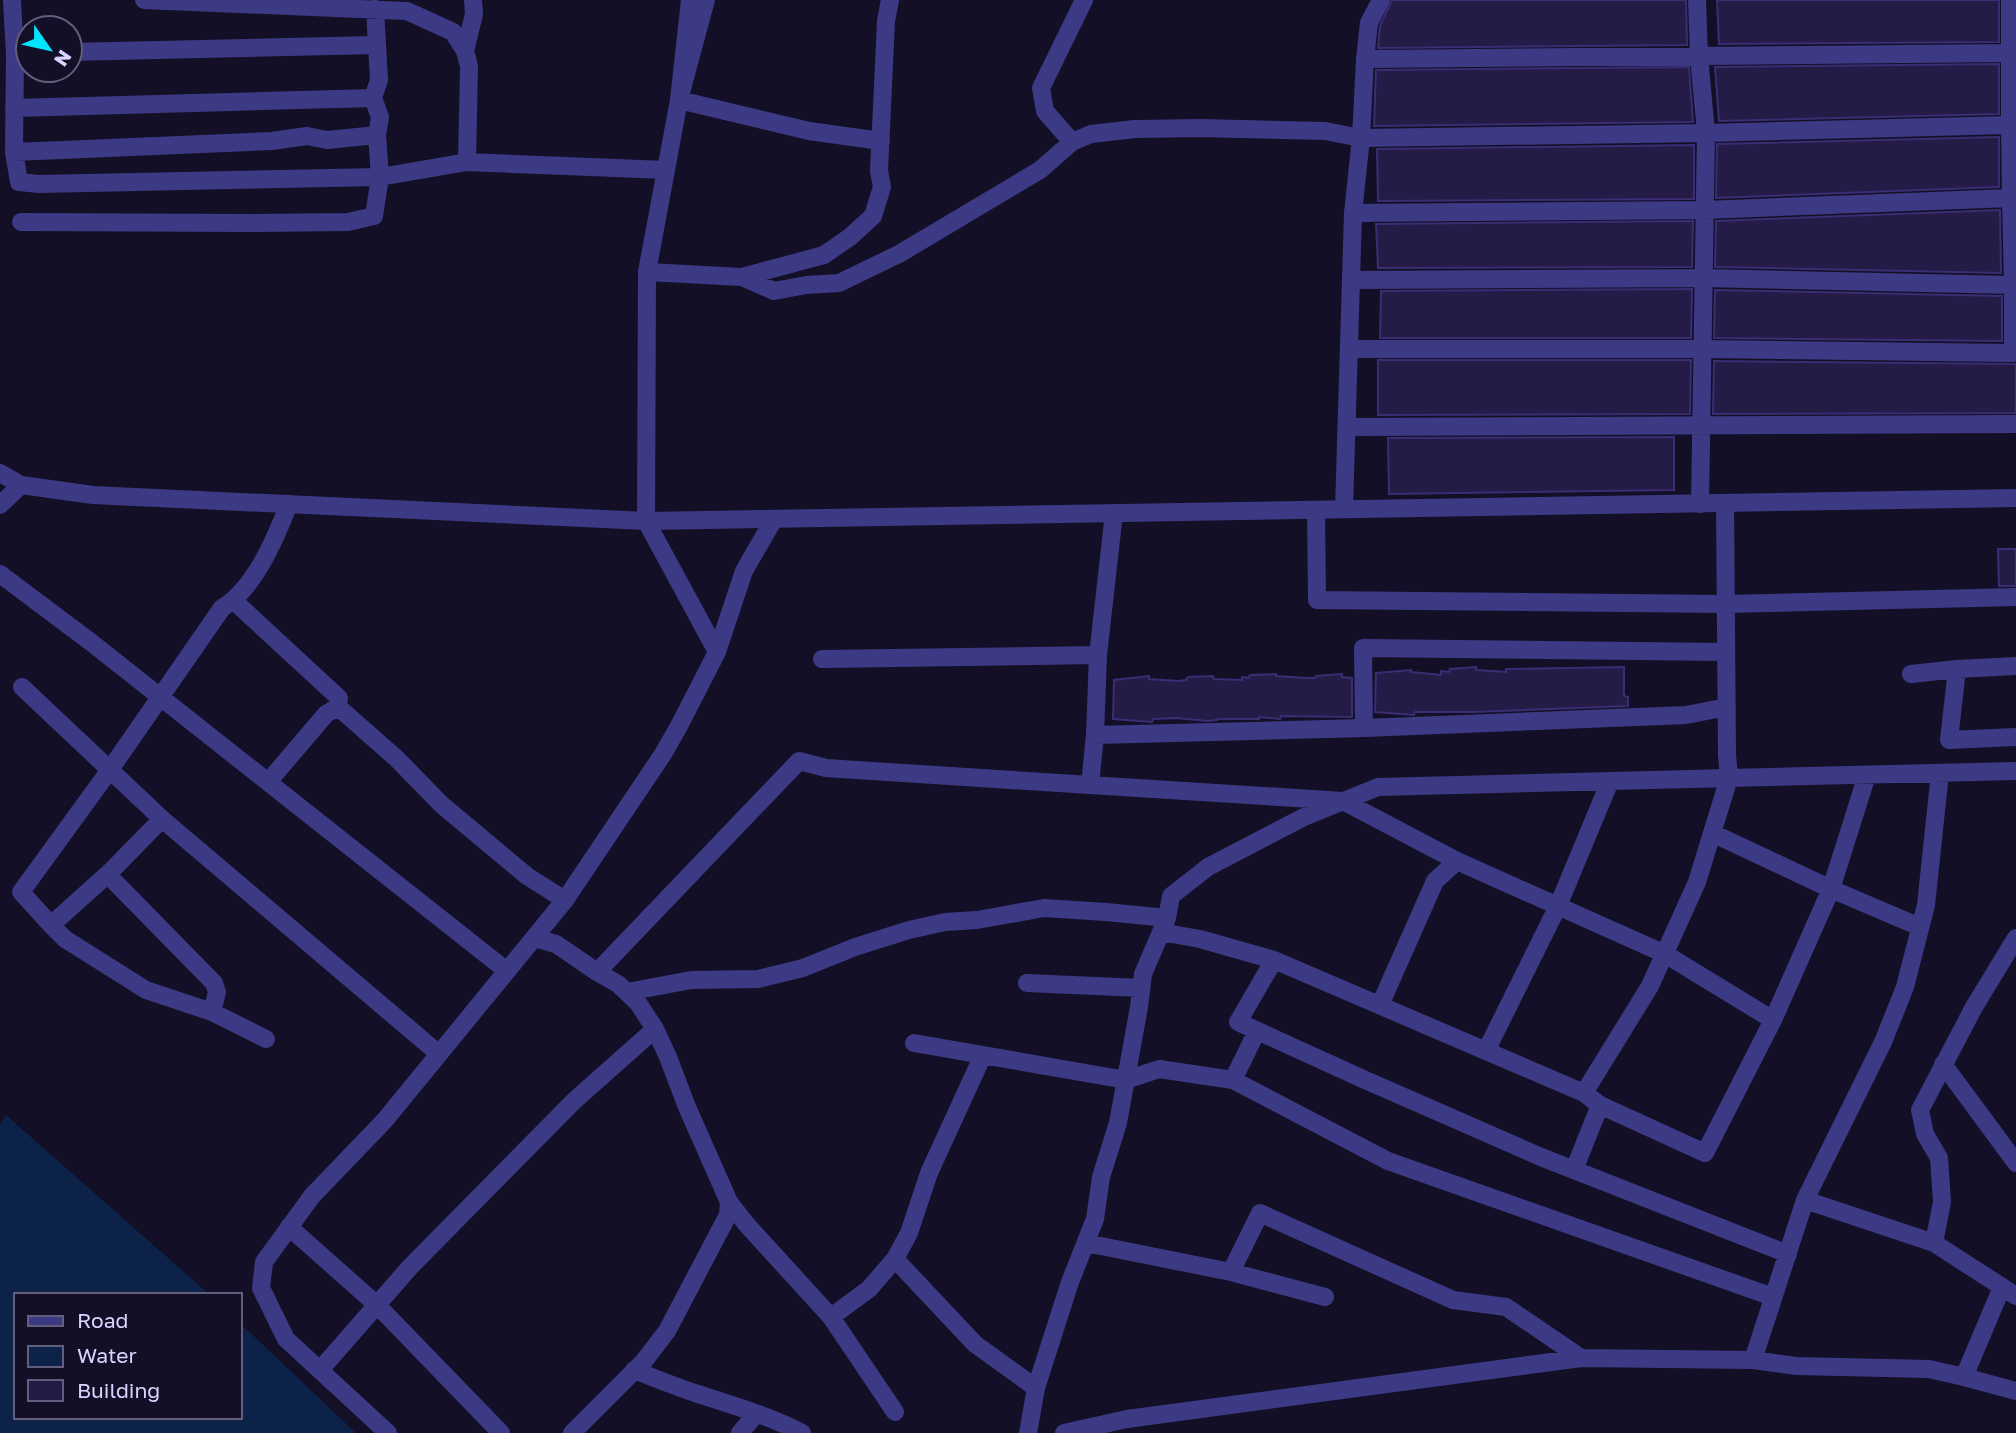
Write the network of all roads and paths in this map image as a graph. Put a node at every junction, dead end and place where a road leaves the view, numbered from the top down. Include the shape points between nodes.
1 (144, 0) edge
2 (473, 0) edge
3 (690, 0) edge
4 (706, 0) edge
5 (890, 0) edge
6 (1084, 0) edge
7 (1381, 0) edge
8 (1697, 0) edge
9 (2010, 0) edge
10 (231, 2) edge
11 (288, 3) edge
12 (375, 9) junction
13 (376, 45) junction
14 (465, 51) junction
15 (84, 52) edge
16 (2010, 53) junction
17 (1699, 56) junction
18 (1365, 59) junction
19 (18, 84) edge
20 (373, 98) junction
21 (679, 100) junction
22 (14, 108) junction
23 (2010, 125) junction
24 (1706, 133) junction
25 (377, 135) junction
26 (1362, 138) junction
27 (881, 141) junction
28 (1072, 142) junction
29 (15, 152) junction
30 (467, 162) junction
31 (666, 170) junction
32 (380, 177) junction
33 (2011, 198) junction
34 (1704, 210) junction
35 (1353, 213) junction
36 (21, 222) dead end
37 (647, 272) junction
38 (742, 277) junction
39 (1703, 278) junction
40 (1351, 279) junction
41 (2013, 285) junction
42 (1350, 349) junction
43 (1703, 349) junction
44 (2015, 353) edge
45 (2016, 424) edge
46 (1702, 426) junction
47 (1347, 427) junction
48 (0, 473) edge
49 (21, 485) junction
50 (2016, 498) edge
51 (1725, 503) junction
52 (289, 504) junction
53 (1700, 504) junction
54 (0, 505) edge
55 (1344, 509) junction
56 (1316, 510) junction
57 (1114, 513) junction
58 (774, 519) junction
59 (646, 521) junction
60 (0, 574) edge
61 (2016, 597) edge
62 (234, 601) junction
63 (1726, 604) junction
64 (717, 652) junction
65 (1726, 652) junction
66 (1098, 655) junction
67 (822, 659) dead end
68 (2016, 666) edge
69 (1957, 669) junction
70 (1911, 674) dead end
71 (22, 687) dead end
72 (160, 696) junction
73 (338, 707) junction
74 (1727, 707) junction
75 (1364, 728) junction
76 (1096, 735) junction
77 (2016, 737) edge
78 (109, 771) junction
79 (2016, 771) edge
80 (1940, 773) junction
81 (1867, 775) junction
82 (1729, 778) junction
83 (1610, 781) junction
84 (268, 782) junction
85 (1090, 785) junction
86 (1343, 801) junction
87 (162, 819) junction
88 (1712, 833) junction
89 (1457, 861) junction
90 (109, 873) junction
91 (1831, 889) junction
92 (565, 900) junction
93 (1558, 906) junction
94 (51, 925) junction
95 (1164, 925) junction
96 (1920, 927) junction
97 (534, 938) junction
98 (2016, 938) edge
99 (1665, 954) junction
100 (1274, 960) junction
101 (507, 971) junction
102 (597, 972) junction
103 (1027, 983) dead end
104 (1141, 988) junction
105 (627, 992) junction
106 (1380, 1006) junction
107 (212, 1012) junction
108 (1773, 1020) junction
109 (655, 1029) junction
110 (1257, 1031) junction
111 (266, 1039) dead end
112 (914, 1043) dead end
113 (1486, 1051) junction
114 (439, 1054) junction
115 (983, 1055) junction
116 (1943, 1064) junction
117 (1126, 1080) junction
118 (1233, 1080) junction
119 (1584, 1093) junction
120 (1600, 1105) junction
121 (2016, 1163) edge
122 (1574, 1170) junction
123 (1805, 1200) junction
124 (729, 1202) junction
125 (289, 1227) junction
126 (1086, 1242) junction
127 (1934, 1243) junction
128 (1787, 1254) junction
129 (895, 1259) junction
130 (1231, 1272) junction
131 (2009, 1292) edge
132 (1325, 1297) dead end
133 (1773, 1297) junction
134 (377, 1305) junction
135 (831, 1317) junction
136 (1581, 1358) junction
137 (1753, 1360) junction
138 (320, 1370) junction
139 (634, 1370) junction
140 (1964, 1377) junction
141 (1035, 1388) junction
142 (2016, 1391) edge
143 (895, 1412) dead end
144 (756, 1414) junction
145 (388, 1433) edge
146 (502, 1433) edge
147 (572, 1433) edge
148 (740, 1433) edge
149 (802, 1433) edge
150 (1028, 1433) edge
151 (1064, 1433) edge

1 - 10 street
2 - 14 street
3 - 21 street
4 - 21 street
5 - 27 street
6 - 28 street via 1041,88 1045,111
7 - 18 street via 1369,23
8 - 17 street
9 - 16 street
10 - 11 street
11 - 12 street
12 - 13 street
12 - 14 street via 407,10 453,32
13 - 15 street
13 - 20 street via 379,80
14 - 30 street via 469,66
16 - 17 street
16 - 23 street
17 - 18 street
17 - 24 street
18 - 26 street
19 - 22 street
20 - 22 street
20 - 25 street via 380,117
21 - 27 street via 809,131
21 - 31 street
22 - 29 street
23 - 24 street
23 - 33 street
24 - 26 street
24 - 34 street
25 - 29 street
25 - 32 street
26 - 28 street via 1325,131 1174,128 1091,134
26 - 35 street
27 - 38 street via 882,187 873,216 824,255
28 - 38 street via 1040,170 899,254 839,283 774,290
29 - 32 street via 19,181 39,184
30 - 31 street
30 - 32 street
31 - 37 street
32 - 36 street via 374,216 348,222
33 - 34 street
33 - 41 street
34 - 35 street
34 - 39 street
35 - 40 street
37 - 38 street
37 - 59 street
39 - 40 street
39 - 41 street
39 - 43 street
40 - 42 street
41 - 44 street
42 - 43 street
42 - 47 street
43 - 44 street
43 - 46 street
45 - 46 street
46 - 47 street
46 - 53 street
47 - 55 street
48 - 49 street
49 - 52 street via 93,495
49 - 54 street
50 - 51 street
51 - 53 street
51 - 63 street
52 - 59 street
52 - 62 street via 269,551
53 - 55 street
55 - 56 street
56 - 57 street
56 - 63 street via 1317,600
57 - 58 street
57 - 66 street
58 - 59 street
58 - 64 street via 744,571
59 - 64 street
60 - 72 street
61 - 63 street
62 - 72 street via 222,608
62 - 73 street via 339,698
63 - 65 street
64 - 92 street via 663,754
65 - 74 street
65 - 75 street via 1363,648
66 - 67 street
66 - 76 street
68 - 69 street
69 - 70 street
69 - 77 street via 1949,740
71 - 78 street
72 - 78 street
72 - 84 street
73 - 84 street
73 - 92 street via 442,805 527,876
74 - 75 street via 1686,715
74 - 82 street
75 - 76 street
76 - 85 street
78 - 87 street
78 - 94 street via 21,891
79 - 80 street
80 - 81 street
80 - 96 street
81 - 82 street
81 - 91 street
82 - 83 street
82 - 88 street
83 - 86 street via 1378,787
83 - 93 street
84 - 101 street
85 - 86 street
85 - 102 street via 827,768 799,761
86 - 89 street
86 - 95 street via 1208,867 1171,896
87 - 90 street
87 - 114 street
88 - 91 street
88 - 99 street via 1697,882
89 - 93 street
89 - 106 street via 1435,881
90 - 94 street
90 - 107 street via 214,983 217,992
91 - 96 street
91 - 108 street
92 - 97 street
93 - 99 street
93 - 113 street
94 - 107 street via 65,939 145,990
95 - 100 street
95 - 104 street
95 - 105 street via 1044,908 909,930 758,979 691,980
96 - 123 street via 1905,988 1883,1042
97 - 101 street
97 - 102 street via 556,944
98 - 116 street
99 - 108 street
99 - 119 street
100 - 106 street
100 - 110 street via 1238,1022
101 - 114 street
102 - 105 street
103 - 104 street
104 - 117 street
105 - 109 street
106 - 113 street
107 - 111 street
108 - 120 street via 1705,1153
109 - 124 street
109 - 134 street via 575,1100
110 - 118 street
110 - 122 street
112 - 115 street
113 - 119 street
114 - 125 street
115 - 117 street
115 - 129 street
116 - 121 street
116 - 127 street via 1920,1110 1925,1134 1939,1158 1942,1202
117 - 118 street via 1158,1069
117 - 126 street via 1101,1177 1096,1219
118 - 133 street via 1388,1161
119 - 120 street
120 - 122 street
122 - 128 street
123 - 127 street
123 - 128 street
124 - 135 street
124 - 139 street via 728,1215 667,1331
125 - 134 street
125 - 138 street via 264,1262 261,1288 286,1339
126 - 130 street
126 - 141 street
127 - 131 street
128 - 133 street
129 - 135 street via 869,1289
129 - 141 street via 975,1344
130 - 132 street
130 - 136 street via 1260,1213 1453,1300 1506,1307
131 - 140 street
133 - 137 street
134 - 138 street
134 - 146 street
135 - 143 street
136 - 137 street
136 - 151 street via 1127,1419
137 - 140 street via 1796,1366 1929,1369
138 - 145 street
139 - 144 street
139 - 147 street
140 - 142 street
141 - 150 street
144 - 148 street
144 - 149 street

